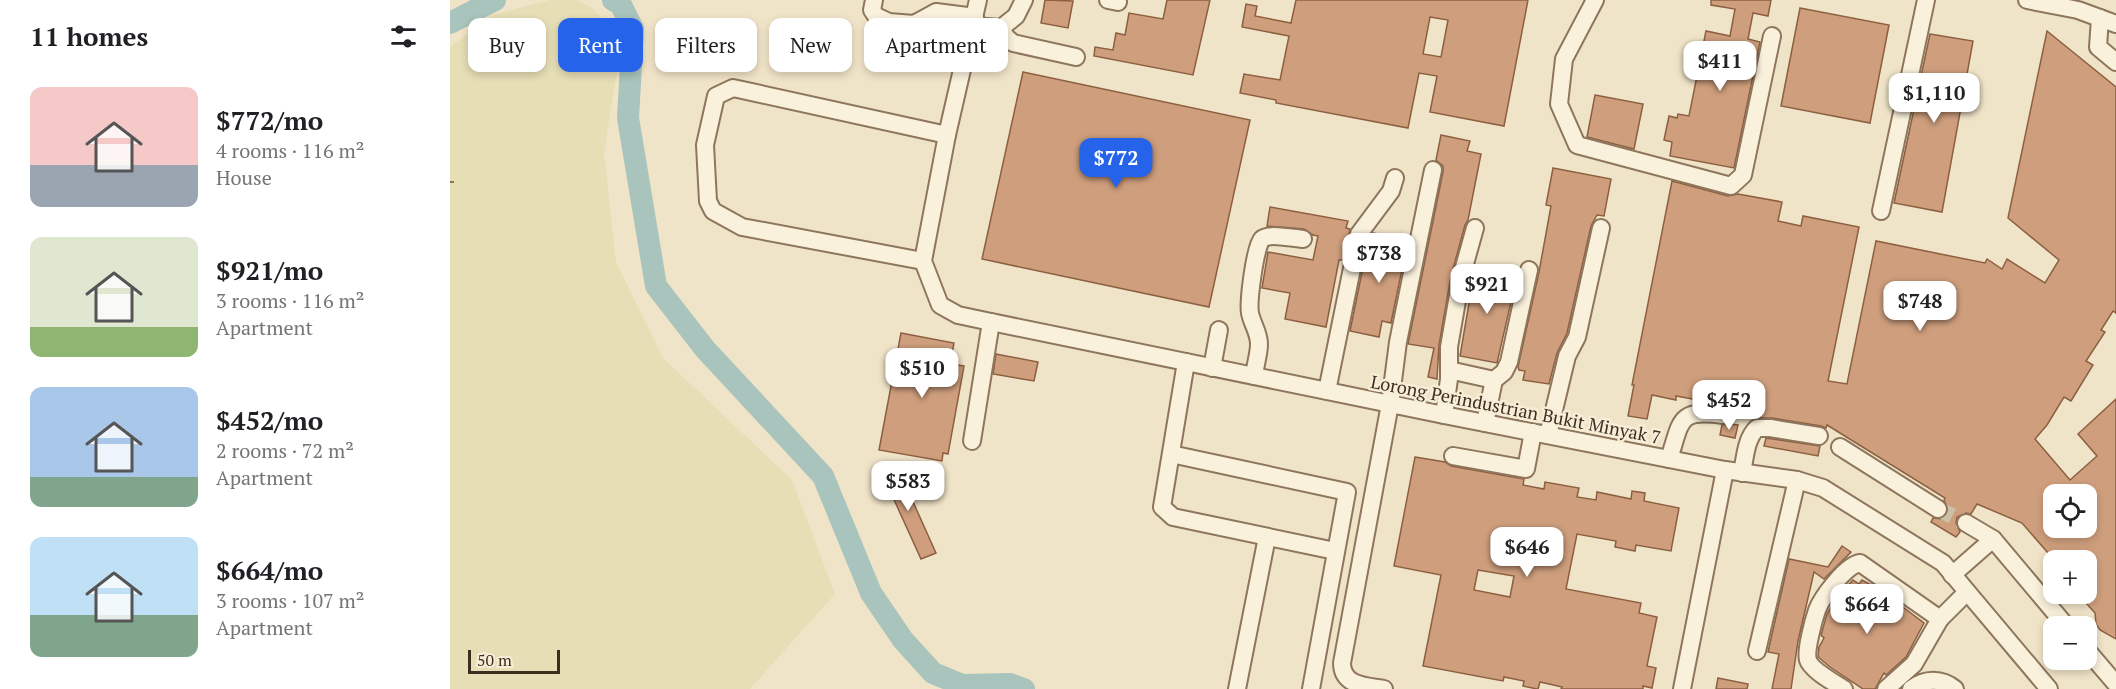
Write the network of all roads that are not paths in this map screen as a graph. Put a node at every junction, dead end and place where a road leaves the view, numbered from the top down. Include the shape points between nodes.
1 (874, 0) edge
2 (1024, 0) edge
3 (1595, 0) edge
4 (1926, 0) edge
5 (2027, 0) edge
6 (937, 6) edge
7 (975, 14) edge
8 (2108, 21) edge
9 (1008, 22) edge
10 (1772, 36) dead end
11 (1008, 39) edge
12 (1076, 57) dead end
13 (2116, 62) edge
14 (947, 135) junction
15 (1433, 170) dead end
16 (1395, 178) dead end
17 (1881, 211) dead end
18 (1475, 228) dead end
19 (1601, 228) dead end
20 (1303, 239) dead end
21 (923, 261) junction
22 (1529, 270) dead end
23 (991, 322) junction
24 (1219, 330) dead end
25 (1185, 362) junction
26 (1212, 368) junction
27 (1449, 370) junction
28 (1254, 376) junction
29 (1494, 380) junction
30 (1327, 391) junction
31 (1390, 404) junction
32 (1444, 415) junction
33 (1723, 415) dead end
34 (1485, 423) junction
35 (1540, 434) junction
36 (1819, 436) dead end
37 (972, 441) dead end
38 (1840, 447) dead end
39 (1171, 454) junction
40 (1453, 456) dead end
41 (1669, 459) junction
42 (1725, 470) junction
43 (1742, 473) junction
44 (1797, 480) junction
45 (1938, 509) tunnel mouth
46 (1966, 523) tunnel mouth
47 (1267, 537) junction
48 (1993, 539) junction
49 (1335, 550) junction
50 (1952, 575) junction
51 (1967, 592) junction
52 (2058, 616) edge
53 (1940, 619) junction
54 (1756, 651) dead end
55 (2097, 662) edge
56 (2116, 684) edge
57 (1237, 689) edge
58 (1311, 689) edge
59 (1384, 689) edge
60 (1682, 689) edge
61 (1844, 689) edge
62 (1886, 689) edge
63 (1911, 689) edge
64 (1955, 689) edge
65 (2049, 689) edge

1 - 6 street via 876,16 889,22 914,24
2 - 9 street
3 - 10 street via 1564,60 1559,104 1577,145 1731,186 1743,175
4 - 17 street
5 - 8 street via 2078,10
6 - 7 street
7 - 14 street
8 - 13 street via 2098,47
11 - 12 street
14 - 21 street
14 - 21 street via 733,88 716,96 705,145 708,201 713,211 742,227
15 - 31 street via 1398,342
16 - 30 street via 1391,191 1359,234
18 - 27 street via 1461,278
19 - 35 street via 1577,337
20 - 28 street via 1268,236 1258,247 1249,295 1259,346
21 - 23 street, Lorong Perindustrian Bukit Minyak 7 via 940,305 958,315
22 - 29 street via 1509,362
23 - 25 street, Lorong Perindustrian Bukit Minyak 7
23 - 37 street
24 - 26 street
25 - 26 street, Lorong Perindustrian Bukit Minyak 7
25 - 39 street
26 - 28 street, Lorong Perindustrian Bukit Minyak 7
27 - 29 street
27 - 32 street
28 - 30 street, Lorong Perindustrian Bukit Minyak 7
29 - 34 street
30 - 31 street, Lorong Perindustrian Bukit Minyak 7
31 - 32 street, Lorong Perindustrian Bukit Minyak 7
31 - 59 street via 1342,668 1351,682
32 - 34 street, Lorong Perindustrian Bukit Minyak 7
33 - 41 street via 1689,415 1680,424
34 - 35 street, Lorong Perindustrian Bukit Minyak 7
35 - 40 street via 1526,469
35 - 41 street, Lorong Perindustrian Bukit Minyak 7
36 - 43 street via 1757,428 1749,440
38 - 45 street
39 - 47 street via 1162,507 1173,517
39 - 49 street via 1347,492
41 - 42 street, Lorong Perindustrian Bukit Minyak 7
42 - 43 street, Lorong Perindustrian Bukit Minyak 7
42 - 60 street
43 - 44 street, Lorong Perindustrian Bukit Minyak 7
44 - 50 street, Lorong Perindustrian Bukit Minyak 7 via 1823,488 1886,526 1943,563
44 - 54 street
46 - 48 street
47 - 49 street
47 - 57 street
48 - 50 street
48 - 52 street
49 - 58 street
50 - 51 street, Lorong Perindustrian Bukit Minyak 7
51 - 53 street
51 - 65 street, Lorong Perindustrian Bukit Minyak 7
53 - 61 street via 1860,563 1847,569 1817,610 1808,649 1808,660 1814,668
53 - 62 street via 1914,664
55 - 56 street
63 - 64 street via 1928,681 1946,681

